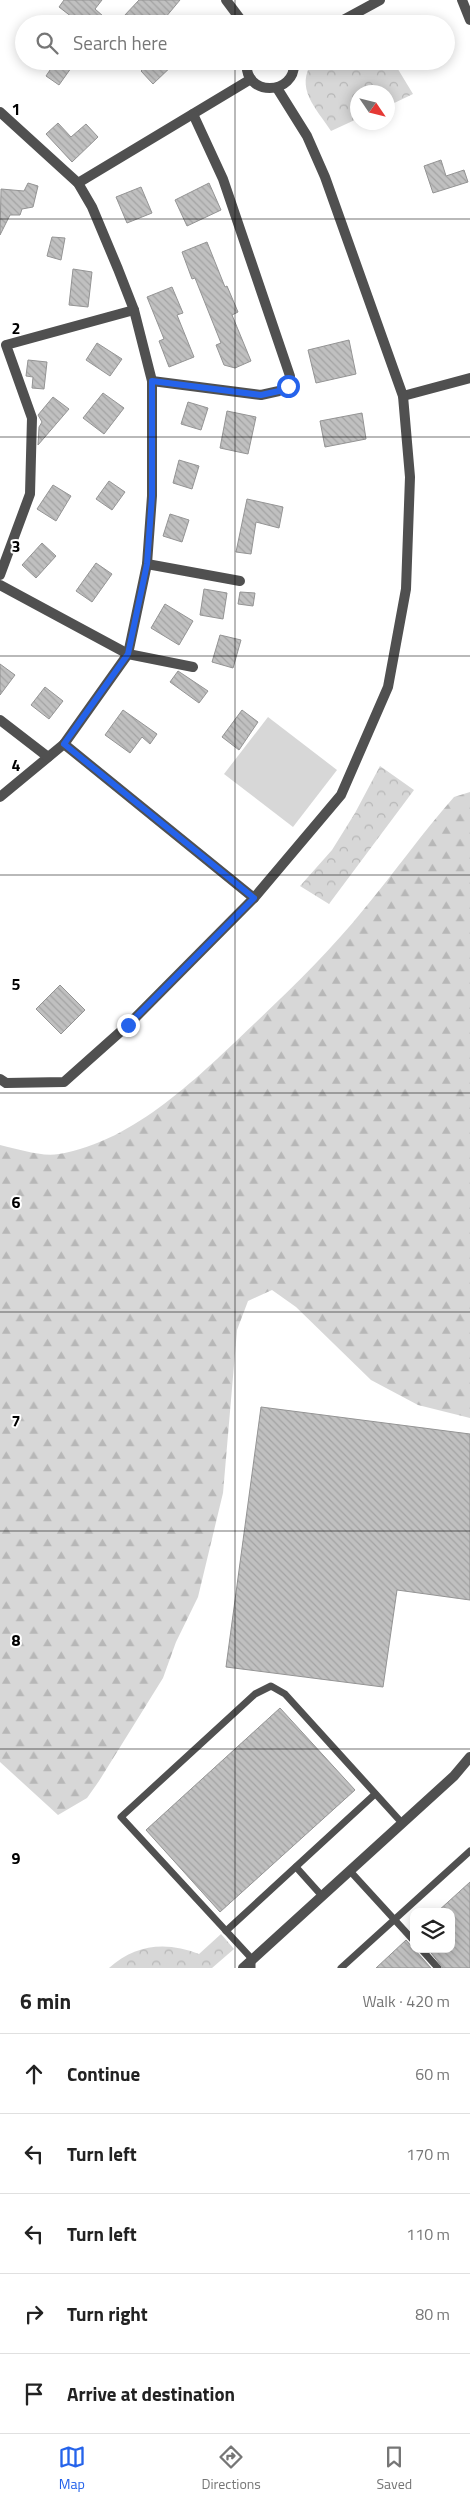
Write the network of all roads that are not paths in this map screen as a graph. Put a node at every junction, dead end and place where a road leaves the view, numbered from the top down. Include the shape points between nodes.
1 (226, 0) edge
2 (380, 0) edge
3 (462, 0) edge
4 (237, 15) edge
5 (352, 15) edge
6 (470, 20) edge
7 (247, 70) edge
8 (293, 70) edge
9 (251, 79) junction
10 (277, 88) junction
11 (0, 112) edge
12 (193, 114) junction
13 (78, 183) junction
14 (134, 310) junction
15 (470, 378) edge
16 (152, 381) junction
17 (402, 396) junction
18 (147, 564) junction
19 (0, 575) edge
20 (240, 581) dead end
21 (0, 585) edge
22 (128, 654) junction
23 (193, 667) dead end
24 (0, 720) edge
25 (64, 744) junction
26 (48, 757) junction
27 (0, 797) edge
28 (254, 898) junction
29 (0, 1079) edge
30 (470, 1757) edge
31 (470, 1766) edge
32 (454, 1776) junction
33 (375, 1794) junction
34 (402, 1823) junction
35 (470, 1851) edge
36 (296, 1866) junction
37 (350, 1871) junction
38 (322, 1896) junction
39 (394, 1920) junction
40 (226, 1931) junction
41 (410, 1938) edge
42 (425, 1953) edge
43 (252, 1964) edge
44 (243, 1968) edge
45 (341, 1968) edge
46 (438, 1968) edge

1 - 4 street
2 - 5 street
3 - 6 street
7 - 9 street
8 - 10 street via 290,79
9 - 10 street via 263,88
9 - 12 street
10 - 17 street via 306,136 325,177
11 - 13 street
12 - 13 street
12 - 16 street via 223,179 290,376 288,386 261,395
13 - 14 street via 92,206
14 - 16 street
14 - 19 street via 6,345 32,418 30,494
15 - 17 street
16 - 18 street via 152,496
17 - 28 street via 410,477 406,589 388,687 341,795
18 - 20 street
18 - 22 street
21 - 22 street
22 - 23 street
22 - 25 street
24 - 26 street
25 - 26 street
25 - 28 street
26 - 27 street
28 - 29 street via 128,1025 64,1082 6,1083
30 - 32 street
31 - 32 street
32 - 34 street
33 - 34 lane
33 - 36 lane
33 - 40 lane via 279,1689 271,1686 255,1694 121,1817
34 - 37 street
35 - 39 lane
36 - 38 lane
36 - 40 lane
37 - 38 street
37 - 39 lane
38 - 43 street
39 - 41 lane
39 - 45 lane
40 - 43 lane
42 - 46 lane
43 - 44 street

